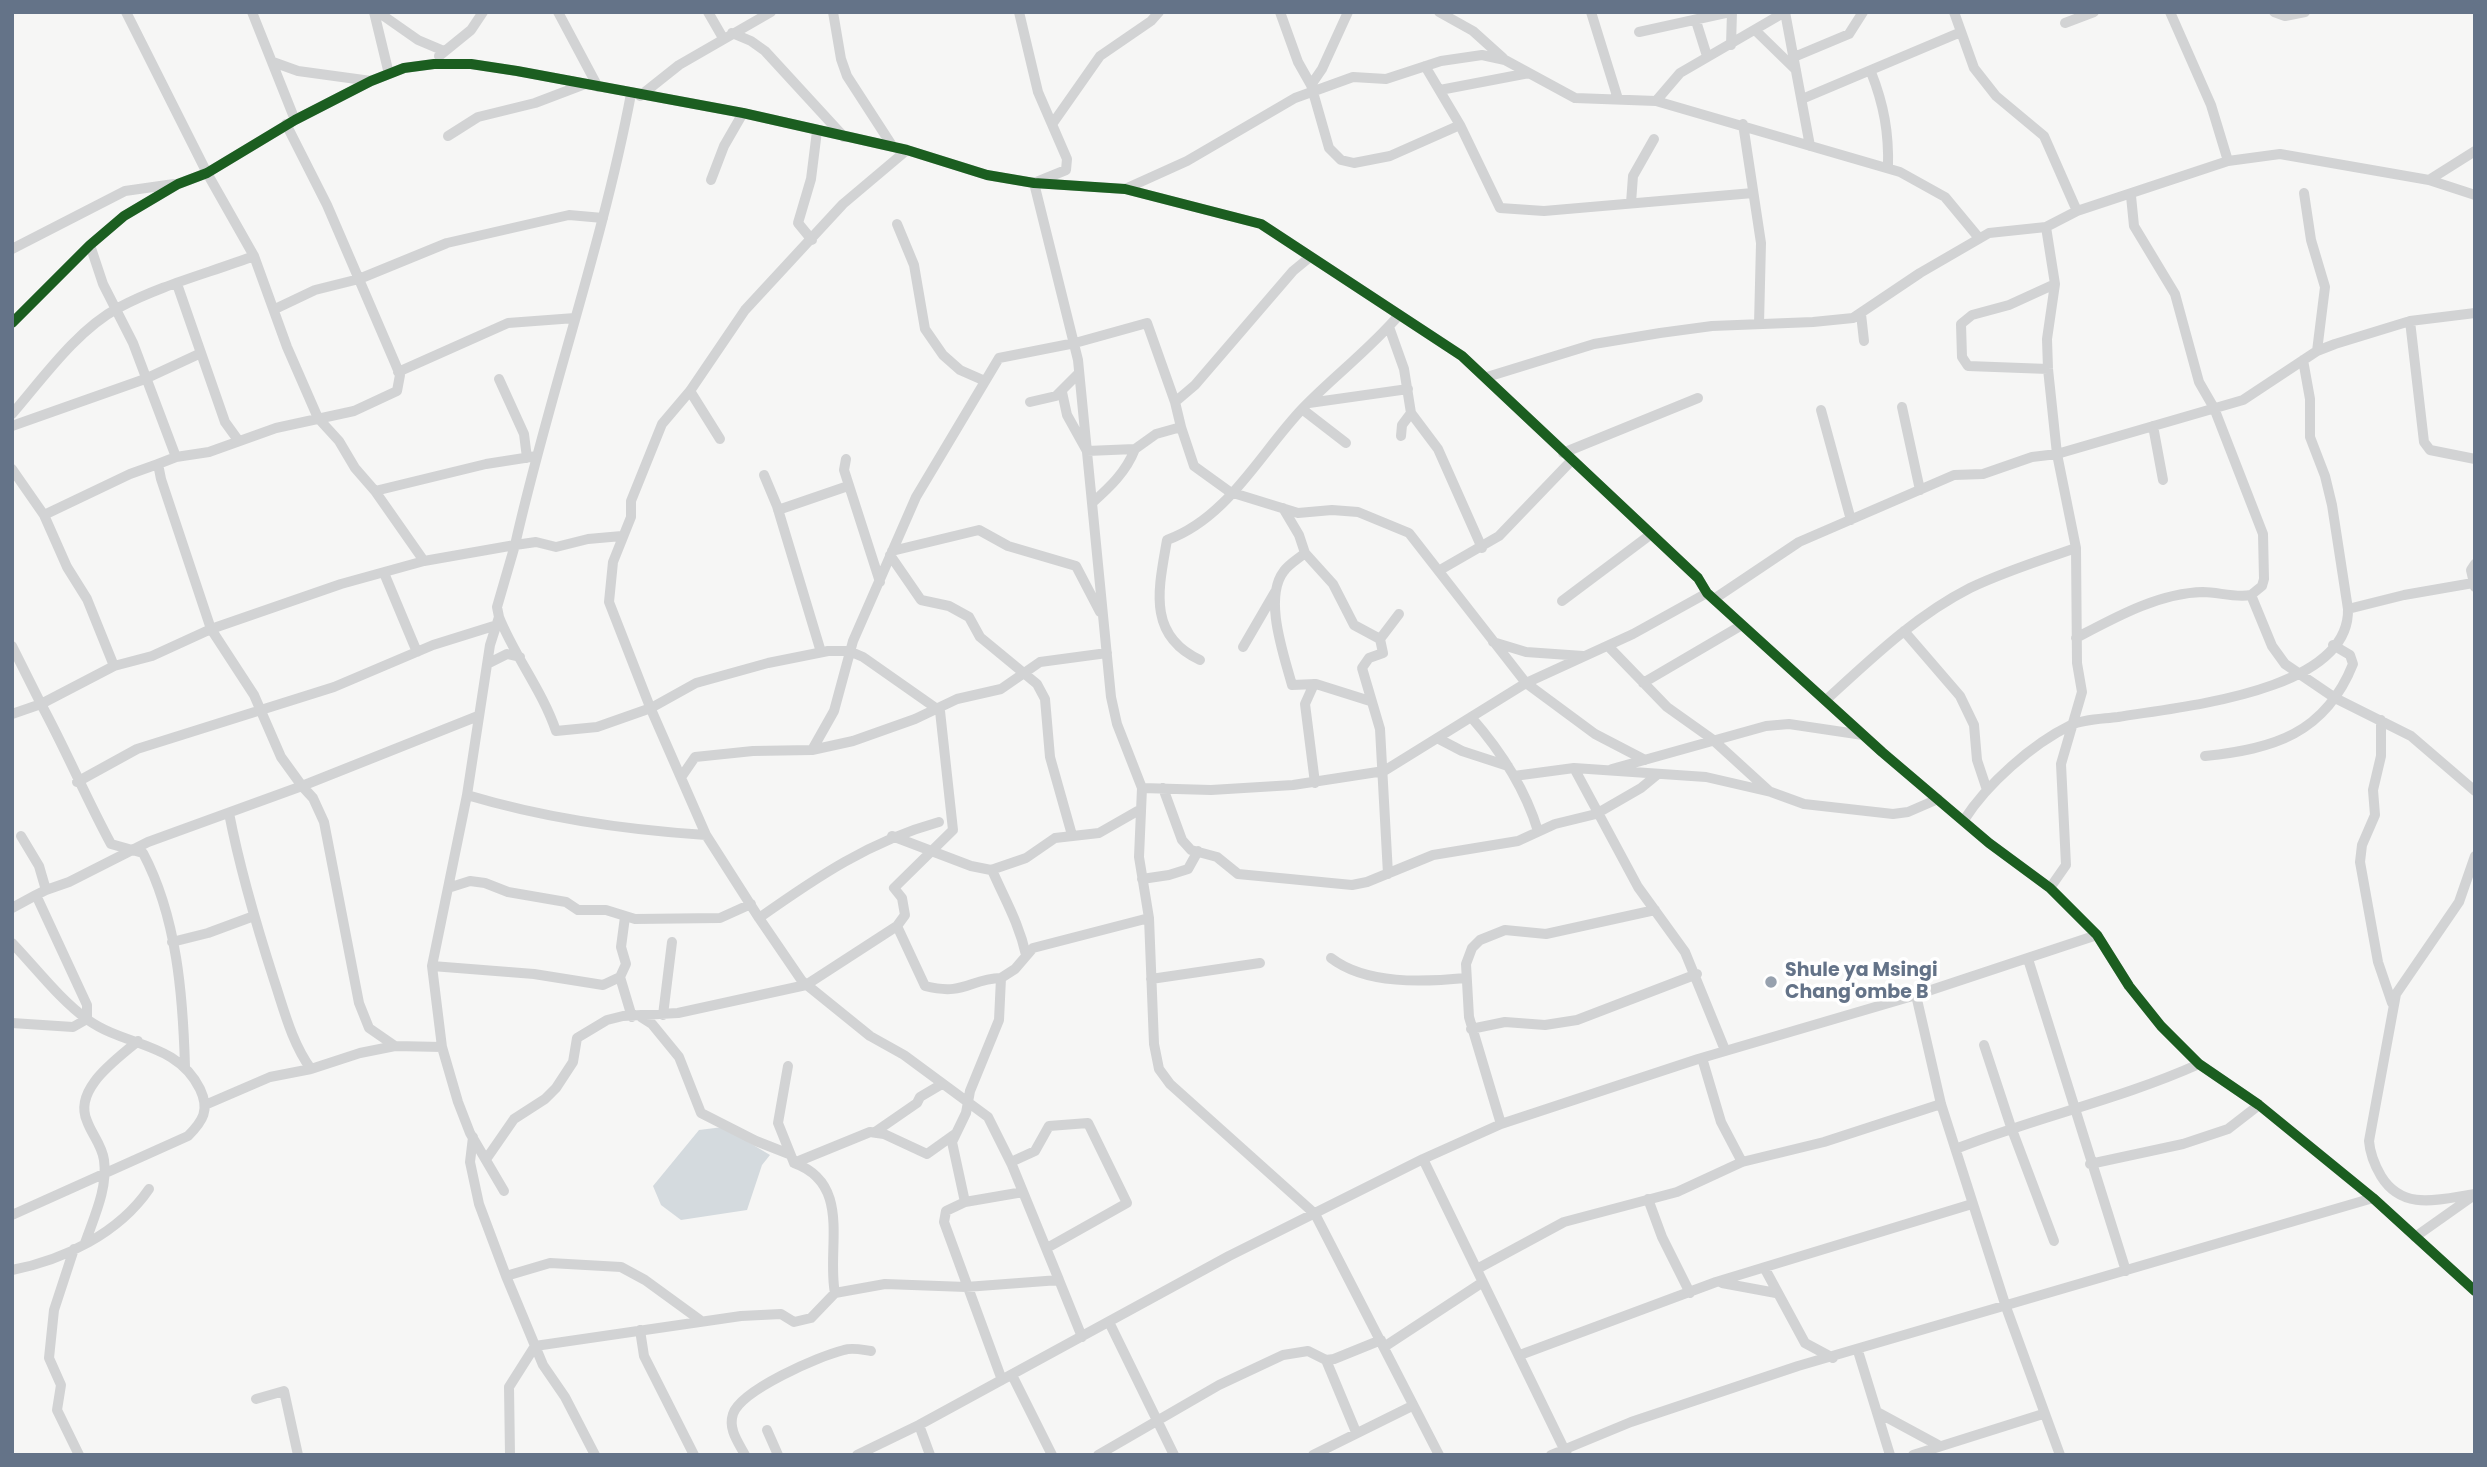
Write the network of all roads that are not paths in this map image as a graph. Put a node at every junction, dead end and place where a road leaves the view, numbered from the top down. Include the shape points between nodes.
1 (126, 12) edge
2 (252, 12) edge
3 (376, 12) edge
4 (483, 12) edge
5 (558, 12) edge
6 (708, 12) edge
7 (771, 12) edge
8 (833, 12) edge
9 (1019, 12) edge
10 (1159, 12) edge
11 (1280, 12) edge
12 (1348, 12) edge
13 (1439, 12) edge
14 (1591, 12) edge
15 (1731, 12) edge
16 (1785, 12) edge
17 (1863, 12) edge
18 (1954, 12) edge
19 (2094, 12) edge
20 (2170, 12) edge
21 (2274, 12) edge
22 (2299, 13) edge
23 (1696, 21) junction
24 (2065, 23) dead end
25 (1756, 31) junction
26 (1639, 32) dead end
27 (1961, 32) junction
28 (727, 36) junction
29 (1731, 45) junction
30 (444, 51) junction
31 (1707, 56) junction
32 (1794, 57) junction
33 (1505, 60) junction
34 (274, 62) junction
35 (434, 64) junction
36 (1425, 66) junction
37 (1796, 70) junction
38 (1871, 72) junction
39 (1529, 73) junction
40 (389, 74) junction
41 (371, 81) junction
42 (585, 84) junction
43 (598, 86) junction
44 (1312, 88) junction
45 (1440, 90) junction
46 (636, 95) junction
47 (1618, 99) junction
48 (1802, 99) junction
49 (1656, 101) junction
50 (743, 113) junction
51 (290, 122) junction
52 (1053, 123) junction
53 (1743, 124) junction
54 (1460, 125) junction
55 (817, 131) junction
56 (448, 136) dead end
57 (844, 137) junction
58 (1654, 139) dead end
59 (1810, 146) junction
60 (893, 147) junction
61 (907, 150) junction
62 (2475, 150) edge
63 (2228, 161) junction
64 (1888, 168) junction
65 (207, 173) junction
66 (711, 180) dead end
67 (2429, 180) junction
68 (1034, 183) junction
69 (178, 184) junction
70 (1125, 189) junction
71 (1753, 193) junction
72 (2304, 193) dead end
73 (2475, 195) edge
74 (2131, 196) junction
75 (1632, 203) junction
76 (2077, 211) junction
77 (603, 218) junction
78 (897, 224) dead end
79 (2046, 227) junction
80 (1979, 239) junction
81 (811, 240) junction
82 (90, 245) junction
83 (12, 249) edge
84 (254, 256) junction
85 (1310, 257) junction
86 (359, 279) junction
87 (177, 284) junction
88 (2054, 284) junction
89 (116, 309) junction
90 (275, 309) junction
91 (2475, 313) edge
92 (1861, 314) junction
93 (1399, 315) junction
94 (575, 318) junction
95 (2410, 321) junction
96 (12, 323) edge
97 (1759, 324) junction
98 (1389, 327) junction
99 (1864, 341) dead end
100 (1075, 343) junction
101 (2316, 351) junction
102 (201, 353) junction
103 (2303, 360) junction
104 (2048, 369) junction
105 (398, 372) junction
106 (1079, 373) junction
107 (1487, 377) junction
108 (145, 379) junction
109 (499, 379) dead end
110 (985, 381) junction
111 (1408, 389) junction
112 (690, 391) junction
113 (1062, 391) junction
114 (1698, 398) dead end
115 (1175, 401) junction
116 (1030, 402) dead end
117 (1305, 406) junction
118 (1902, 407) dead end
119 (2214, 408) junction
120 (1821, 410) dead end
121 (1411, 413) junction
122 (12, 414) edge
123 (318, 418) junction
124 (12, 426) edge
125 (2153, 426) junction
126 (1181, 427) junction
127 (1401, 436) dead end
128 (720, 439) dead end
129 (238, 440) junction
130 (1346, 443) dead end
131 (1135, 449) junction
132 (1087, 451) junction
133 (2057, 454) junction
134 (1568, 456) junction
135 (176, 457) junction
136 (532, 457) junction
137 (846, 459) dead end
138 (2475, 459) edge
139 (158, 464) junction
140 (12, 469) edge
141 (764, 475) dead end
142 (2164, 480) dead end
143 (848, 485) junction
144 (1920, 490) junction
145 (375, 491) junction
146 (1230, 492) junction
147 (1092, 503) junction
148 (1283, 507) junction
149 (778, 510) junction
150 (44, 515) junction
151 (1851, 520) junction
152 (1650, 535) junction
153 (622, 536) junction
154 (515, 545) junction
155 (1482, 548) junction
156 (2076, 548) junction
157 (891, 553) junction
158 (1305, 553) junction
159 (424, 561) junction
160 (2475, 564) edge
161 (1440, 570) junction
162 (384, 573) junction
163 (880, 582) junction
164 (2474, 585) edge
165 (1275, 592) junction
166 (2251, 595) junction
167 (1710, 596) junction
168 (1562, 601) dead end
169 (2348, 609) junction
170 (1398, 614) dead end
171 (1103, 618) junction
172 (498, 621) junction
173 (1742, 625) junction
174 (211, 629) junction
175 (1904, 631) junction
176 (2076, 638) junction
177 (1380, 639) junction
178 (1493, 642) junction
179 (2334, 645) junction
180 (12, 646) edge
181 (1243, 646) dead end
182 (1608, 646) junction
183 (416, 652) junction
184 (821, 652) junction
185 (849, 652) junction
186 (1107, 653) junction
187 (1588, 656) junction
188 (520, 657) junction
189 (1200, 660) dead end
190 (487, 664) junction
191 (114, 666) junction
192 (1023, 674) junction
193 (2298, 674) junction
194 (1526, 683) junction
195 (1643, 683) junction
196 (1314, 684) junction
197 (2335, 698) junction
198 (1826, 700) junction
199 (1370, 701) junction
200 (41, 704) junction
201 (651, 708) junction
202 (260, 709) junction
203 (937, 709) junction
204 (12, 714) edge
205 (478, 716) junction
206 (1471, 717) junction
207 (2381, 720) junction
208 (2073, 724) junction
209 (1863, 734) junction
210 (1439, 739) junction
211 (1712, 739) junction
212 (812, 750) junction
213 (2205, 757) dead end
214 (1645, 760) junction
215 (1574, 768) junction
216 (1384, 771) junction
217 (1511, 771) junction
218 (1606, 771) junction
219 (1658, 774) junction
220 (682, 776) junction
221 (77, 782) junction
222 (1315, 783) junction
223 (302, 786) junction
224 (1142, 788) junction
225 (1163, 788) junction
226 (1987, 790) junction
227 (2475, 791) edge
228 (1770, 792) junction
229 (467, 795) junction
230 (1938, 799) junction
231 (1141, 809) junction
232 (229, 813) junction
233 (1596, 814) junction
234 (1964, 820) junction
235 (939, 822) dead end
236 (1538, 831) junction
237 (706, 835) junction
238 (1072, 835) junction
239 (21, 836) dead end
240 (892, 836) junction
241 (129, 850) junction
242 (933, 850) junction
243 (1198, 851) junction
244 (2475, 856) edge
245 (992, 870) junction
246 (1388, 874) junction
247 (1142, 878) junction
248 (447, 888) junction
249 (2050, 888) junction
250 (41, 892) junction
251 (751, 904) junction
252 (12, 908) edge
253 (1655, 910) junction
254 (254, 916) junction
255 (625, 917) junction
256 (760, 918) junction
257 (1149, 918) junction
258 (897, 926) junction
259 (2097, 935) junction
260 (172, 942) junction
261 (672, 942) dead end
262 (12, 943) edge
263 (1026, 955) junction
264 (1331, 958) dead end
265 (2028, 959) junction
266 (1259, 963) dead end
267 (432, 966) junction
268 (1697, 975) junction
269 (620, 977) junction
270 (1001, 978) junction
271 (1466, 978) junction
272 (1151, 979) junction
273 (806, 985) junction
274 (1916, 995) junction
275 (2393, 1007) junction
276 (663, 1015) junction
277 (637, 1017) junction
278 (87, 1020) junction
279 (12, 1023) edge
280 (369, 1028) junction
281 (1471, 1029) junction
282 (138, 1041) junction
283 (1984, 1045) dead end
284 (395, 1046) junction
285 (442, 1048) junction
286 (1726, 1051) junction
287 (360, 1053) junction
288 (1702, 1058) junction
289 (2199, 1064) junction
290 (788, 1066) dead end
291 (185, 1067) junction
292 (311, 1069) junction
293 (942, 1084) junction
294 (968, 1102) junction
295 (1941, 1104) junction
296 (205, 1105) junction
297 (2259, 1105) junction
298 (2077, 1109) junction
299 (1501, 1124) junction
300 (2011, 1127) junction
301 (875, 1132) junction
302 (956, 1133) junction
303 (473, 1137) junction
304 (1958, 1148) junction
305 (487, 1158) junction
306 (792, 1158) junction
307 (1423, 1159) junction
308 (1011, 1162) junction
309 (1742, 1162) junction
310 (2090, 1164) junction
311 (104, 1176) junction
312 (149, 1189) dead end
313 (504, 1191) dead end
314 (1023, 1192) junction
315 (2373, 1198) junction
316 (1648, 1199) junction
317 (965, 1202) junction
318 (1972, 1204) junction
319 (1315, 1214) junction
320 (12, 1215) edge
321 (2416, 1237) junction
322 (2054, 1241) dead end
323 (79, 1246) junction
324 (1046, 1248) junction
325 (1477, 1269) junction
326 (1765, 1269) junction
327 (12, 1270) edge
328 (2126, 1271) junction
329 (506, 1276) junction
330 (1059, 1280) junction
331 (1483, 1282) junction
332 (1716, 1282) junction
333 (966, 1287) junction
334 (2475, 1292) edge
335 (835, 1293) junction
336 (1690, 1293) junction
337 (1776, 1293) junction
338 (2006, 1307) junction
339 (700, 1320) junction
340 (1109, 1322) junction
341 (640, 1330) junction
342 (1082, 1336) junction
343 (1805, 1343) junction
344 (1382, 1344) junction
345 (535, 1346) junction
346 (871, 1351) dead end
347 (1858, 1351) junction
348 (1520, 1355) junction
349 (1833, 1358) junction
350 (1326, 1360) junction
351 (1798, 1366) junction
352 (1007, 1378) junction
353 (256, 1399) dead end
354 (1412, 1406) junction
355 (1877, 1412) junction
356 (2043, 1414) junction
357 (1156, 1421) junction
358 (919, 1425) junction
359 (767, 1430) dead end
360 (1356, 1432) junction
361 (1938, 1445) junction
362 (1565, 1452) edge
363 (79, 1455) edge
364 (298, 1455) edge
365 (510, 1455) edge
366 (595, 1455) edge
367 (694, 1455) edge
368 (745, 1455) edge
369 (778, 1455) edge
370 (857, 1455) edge
371 (929, 1455) edge
372 (1052, 1455) edge
373 (1098, 1455) edge
374 (1174, 1455) edge
375 (1313, 1455) edge
376 (1439, 1455) edge
377 (1551, 1455) edge
378 (1890, 1455) edge
379 (1913, 1455) edge
380 (2060, 1455) edge

1 - 65 street
2 - 34 street
3 - 30 street
3 - 40 street
4 - 30 street via 471,30
5 - 43 street
6 - 28 street
7 - 28 street
8 - 60 street via 847,76
9 - 52 street via 1038,92
10 - 52 street via 1100,56
11 - 44 street
12 - 44 street
13 - 33 street via 1473,31
14 - 47 street
15 - 23 street
15 - 29 street
16 - 25 street
16 - 32 street
17 - 32 street via 1849,34
18 - 27 street
19 - 24 street
20 - 63 street via 2211,105
21 - 22 street via 2285,16
23 - 26 street
23 - 31 street
25 - 29 street
25 - 37 street
27 - 38 street
27 - 76 street via 1968,57 1996,96 2044,136
28 - 46 street
28 - 57 street via 751,41 765,51
29 - 31 street
30 - 35 street
31 - 49 street via 1680,72
32 - 37 street
33 - 36 street via 1482,55
33 - 39 street
34 - 41 street via 298,71
34 - 51 street
35 - 40 street
35 - 42 street via 471,64
36 - 44 street via 1386,79 1353,77
36 - 45 street
37 - 48 street
38 - 48 street
38 - 64 street via 1884,103
39 - 45 street
39 - 47 street via 1575,97
40 - 41 street
41 - 51 street
42 - 43 street
42 - 56 street via 478,117
43 - 46 street
44 - 54 street via 1329,148 1341,160 1354,163 1390,156
44 - 70 street via 1198,155
45 - 54 street
46 - 50 street
46 - 77 street
47 - 49 street
48 - 59 street
49 - 53 street
50 - 55 street
50 - 66 street
51 - 65 street
51 - 86 street
52 - 68 street via 1066,153 1066,170
53 - 59 street
53 - 71 street
54 - 75 street via 1500,208 1544,211
55 - 57 street
55 - 81 street via 811,179 798,223
57 - 60 street
58 - 75 street via 1633,176
59 - 64 street
60 - 61 street
61 - 68 street via 988,175
61 - 81 street via 843,204
62 - 67 street
63 - 67 street via 2280,154
63 - 74 street
64 - 80 street via 1945,197
65 - 69 street
65 - 84 street
67 - 73 street
68 - 70 street
68 - 100 street
69 - 82 street via 124,216
69 - 83 street via 125,191
70 - 85 street via 1261,224
71 - 75 street
71 - 97 street via 1761,243
72 - 101 street via 2325,287
74 - 76 street
74 - 119 street via 2134,226 2175,293 2199,382
76 - 79 street
77 - 86 street via 569,215 447,243
77 - 94 street
78 - 110 street via 914,265 925,329 960,370
79 - 80 street via 2001,231
79 - 88 street
80 - 92 street via 1920,272
81 - 112 street via 745,310
82 - 89 street
82 - 96 street
84 - 87 street
84 - 90 street
85 - 93 street
85 - 115 street via 1195,385
86 - 90 street via 315,290
86 - 105 street
87 - 89 street
87 - 102 street
88 - 104 street
88 - 104 street via 2009,305 1972,315 1961,324 1962,357 1968,366
89 - 108 street
89 - 122 street via 78,338
90 - 123 street
91 - 95 street
92 - 97 street via 1813,323
92 - 99 street
93 - 98 street
93 - 107 street
94 - 105 street via 508,323
94 - 136 street
95 - 101 street
95 - 138 street via 2424,442 2430,450
97 - 107 street via 1689,328 1594,344
98 - 111 street
98 - 117 street
100 - 106 street
100 - 110 street via 999,358
100 - 115 street via 1147,323
101 - 103 street
102 - 108 street
102 - 129 street via 225,422
103 - 119 street via 2258,393
103 - 169 street via 2310,437 2332,505
104 - 133 street
105 - 123 street via 397,391 354,411
106 - 113 street
106 - 132 street
107 - 134 street
108 - 124 street
108 - 135 street
109 - 136 street
110 - 157 street via 916,497
111 - 117 street
111 - 121 street
112 - 128 street
112 - 153 street via 654,440
113 - 116 street via 1047,400
113 - 132 street via 1067,415
114 - 134 street
115 - 126 street
117 - 130 street
117 - 146 street
118 - 144 street
119 - 125 street
119 - 166 street via 2266,544 2262,586
120 - 151 street
121 - 127 street
121 - 155 street via 1437,449
123 - 129 street
123 - 145 street
125 - 133 street
125 - 142 street
126 - 131 street via 1156,434
126 - 146 street via 1194,466
129 - 135 street
131 - 132 street
131 - 147 street via 1111,486
132 - 147 street
133 - 144 street via 2032,457 1983,474 1954,475
133 - 156 street
134 - 152 street
134 - 155 street via 1524,512
135 - 139 street
136 - 145 street
136 - 154 street
137 - 143 street
139 - 150 street
139 - 174 street
140 - 150 street
141 - 149 street
143 - 149 street
143 - 163 street
144 - 151 street
145 - 159 street
146 - 148 street
146 - 189 street via 1202,524 1167,540 1159,613 1178,645
147 - 171 street
148 - 158 street
148 - 161 street via 1298,513 1358,512 1409,533
149 - 184 street
150 - 191 street
151 - 167 street via 1799,542
152 - 167 street via 1698,578
152 - 168 street
153 - 154 street via 555,547 536,541
153 - 201 street via 613,562 609,602
154 - 159 street
154 - 172 street via 497,607
155 - 161 street
156 - 175 street via 1972,587
156 - 176 street
157 - 163 street
157 - 171 street via 979,530 1008,546 1076,566
157 - 192 street via 922,600 949,606 969,617 980,637
158 - 165 street via 1283,572
158 - 177 street via 1334,584 1354,625
159 - 162 street
160 - 164 street via 2471,570
161 - 178 street
162 - 174 street
162 - 183 street
163 - 185 street
164 - 169 street
165 - 181 street
165 - 196 street via 1277,629 1292,685
166 - 176 street via 2201,592 2176,596 2118,616
166 - 193 street via 2272,646
167 - 173 street
167 - 182 street
169 - 179 street
170 - 177 street
171 - 186 street
172 - 183 street
172 - 188 street
172 - 190 street
173 - 195 street
173 - 198 street
174 - 191 street via 163,652
174 - 202 street
175 - 198 street
175 - 226 street via 1961,696 1974,725 1976,760
176 - 208 street via 2082,692
177 - 199 street via 1383,653 1369,658 1363,668
178 - 187 street via 1526,652
178 - 194 street
179 - 193 street via 2325,657
179 - 197 street via 2350,655 2353,664
180 - 200 street
182 - 187 street
182 - 195 street
183 - 202 street via 334,687
184 - 185 street
184 - 201 street via 696,682
185 - 203 street via 883,669
185 - 212 street via 834,711
186 - 192 street via 1040,662
186 - 224 street via 1117,724
187 - 194 street
188 - 190 street via 507,654
188 - 201 street via 540,689 556,731 597,727
190 - 205 street
191 - 200 street
192 - 203 street via 1001,690 957,699
192 - 238 street via 1038,684 1045,699 1050,757
193 - 197 street
193 - 208 street via 2225,700
194 - 206 street
194 - 214 street via 1595,734
195 - 211 street
196 - 199 street
196 - 222 street via 1305,704
197 - 207 street
197 - 213 street via 2312,722 2281,741 2246,752
198 - 209 street
199 - 216 street via 1380,729
200 - 204 street
200 - 221 street
201 - 220 street
202 - 221 street via 137,749
202 - 223 street via 281,757
203 - 212 street via 853,741
203 - 242 street via 953,830
205 - 223 street
205 - 229 street
206 - 210 street
206 - 217 street
207 - 227 street via 2415,739
207 - 275 street via 2381,756 2373,790 2375,815 2360,862 2378,962
208 - 226 street
208 - 249 street via 2060,764 2066,865
209 - 211 street via 1789,724
209 - 230 street
210 - 216 street
210 - 217 street
211 - 214 street
211 - 228 street
212 - 220 street via 695,757
214 - 218 street
215 - 217 street
215 - 218 street
215 - 233 street
216 - 222 street
216 - 246 street
217 - 236 street
218 - 219 street
219 - 228 street via 1706,777
219 - 233 street
220 - 237 street
221 - 241 street via 111,844
222 - 225 street via 1211,790
223 - 232 street
223 - 280 street via 313,797 324,822 359,1003
224 - 225 street
224 - 231 street
225 - 243 street via 1182,840
226 - 234 street
228 - 230 street via 1804,804 1893,814
229 - 237 street via 614,825
229 - 248 street
230 - 234 street
231 - 238 street via 1099,833
231 - 247 street
232 - 241 street
232 - 254 street
233 - 236 street
233 - 253 street
234 - 249 street
235 - 240 street
236 - 246 street via 1518,841 1433,855
237 - 251 street
238 - 245 street via 1055,838 1026,858
239 - 250 street via 39,866
240 - 242 street
240 - 256 street via 835,865
241 - 250 street via 69,883
241 - 260 street via 143,853 154,874
242 - 245 street
242 - 258 street via 894,888 905,915
243 - 246 street via 1248,877 1352,884
243 - 247 street via 1188,869
244 - 275 street via 2459,902 2400,983
245 - 263 street via 1020,925
247 - 257 street
248 - 255 street via 470,881 485,883 508,892 566,902 578,910 606,910
248 - 267 street
249 - 259 street
250 - 252 street
250 - 278 street via 87,1005
251 - 255 street via 720,918
251 - 256 street
253 - 268 street
253 - 271 street via 1546,934 1493,933 1472,948
254 - 260 street
254 - 292 street via 283,1008
255 - 269 street via 621,947 626,964
256 - 273 street
257 - 263 street via 1033,948
257 - 272 street
258 - 270 street via 926,986 961,990
258 - 273 street
259 - 265 street
259 - 289 street via 2145,1006
260 - 291 street via 184,1017
261 - 276 street
262 - 278 street
263 - 270 street via 1015,970
264 - 271 street via 1344,968 1393,979 1426,983
265 - 274 street
265 - 298 street
266 - 272 street
267 - 269 street via 534,974 591,985
267 - 285 street
268 - 281 street via 1577,1020 1545,1025 1506,1022
268 - 286 street
269 - 277 street
270 - 294 street via 999,1020
271 - 281 street
272 - 319 street via 1159,1069
273 - 276 street
273 - 293 street via 870,1036
274 - 286 street
274 - 295 street
275 - 321 street via 2384,1076 2370,1129 2374,1164 2397,1196 2411,1200 2475,1194
276 - 277 street
277 - 305 street via 607,1020 577,1038 573,1062 556,1088 514,1119
277 - 306 street via 652,1024 679,1056 701,1113
278 - 279 street via 73,1027
278 - 282 street
280 - 284 street
280 - 287 street
281 - 299 street
282 - 291 street via 160,1049
282 - 311 street via 98,1079 83,1106 102,1149
283 - 300 street
284 - 285 street
284 - 287 street
285 - 303 street
286 - 288 street
287 - 292 street
288 - 299 street
288 - 309 street via 1721,1122
289 - 297 street
289 - 298 street
290 - 306 street via 778,1114 780,1132
291 - 296 street via 196,1080
292 - 296 street via 270,1077
293 - 294 street
293 - 301 street
294 - 302 street
294 - 308 street via 988,1117
295 - 304 street
295 - 309 street via 1824,1142
296 - 311 street via 202,1122 188,1136
297 - 310 street via 2228,1129
297 - 315 street
298 - 300 street
298 - 310 street
299 - 307 street
300 - 304 street
300 - 322 street
301 - 302 street via 927,1154
301 - 306 street
302 - 317 street via 953,1154
303 - 305 street
303 - 329 street via 470,1162 479,1204
304 - 318 street
305 - 313 street
306 - 335 street via 825,1189 831,1202 836,1233 830,1272
307 - 319 street
307 - 325 street
308 - 314 street
308 - 324 street via 1035,1151 1049,1126 1088,1123 1127,1203
309 - 316 street via 1689,1188
310 - 328 street
311 - 320 street
311 - 323 street
312 - 323 street via 129,1214
314 - 317 street
314 - 324 street
315 - 321 street
315 - 328 street
316 - 325 street via 1564,1222
316 - 336 street
317 - 333 street via 946,1211 944,1222
318 - 326 street
318 - 338 street
319 - 340 street
319 - 344 street
321 - 334 street
323 - 327 street
323 - 363 street via 54,1310 49,1358 61,1385 57,1410
324 - 330 street
325 - 331 street
326 - 332 street
326 - 337 street
328 - 338 street
329 - 339 street via 550,1263 621,1267
329 - 345 street
330 - 333 street
330 - 342 street
331 - 344 street
331 - 348 street
332 - 336 street
332 - 337 street
333 - 335 street via 885,1284
333 - 352 street
335 - 339 street via 811,1318 794,1322 781,1314
336 - 348 street
337 - 343 street
338 - 347 street
338 - 356 street
339 - 341 street
340 - 342 street
340 - 357 street
341 - 345 street
341 - 367 street via 644,1356
342 - 352 street
343 - 349 street
343 - 351 street
344 - 350 street
344 - 354 street
345 - 365 street via 509,1387
345 - 366 street
346 - 368 street via 847,1349 809,1362 747,1397 733,1413 731,1429
347 - 349 street
347 - 355 street
348 - 362 street
349 - 351 street
350 - 357 street via 1308,1351 1290,1353 1219,1385
350 - 360 street
351 - 362 street
352 - 358 street
352 - 372 street
353 - 364 street via 284,1391
354 - 360 street
354 - 376 street
355 - 361 street
355 - 378 street
356 - 361 street
356 - 380 street
357 - 373 street
357 - 374 street
358 - 370 street
358 - 371 street
359 - 369 street
360 - 375 street
361 - 379 street
362 - 377 street

